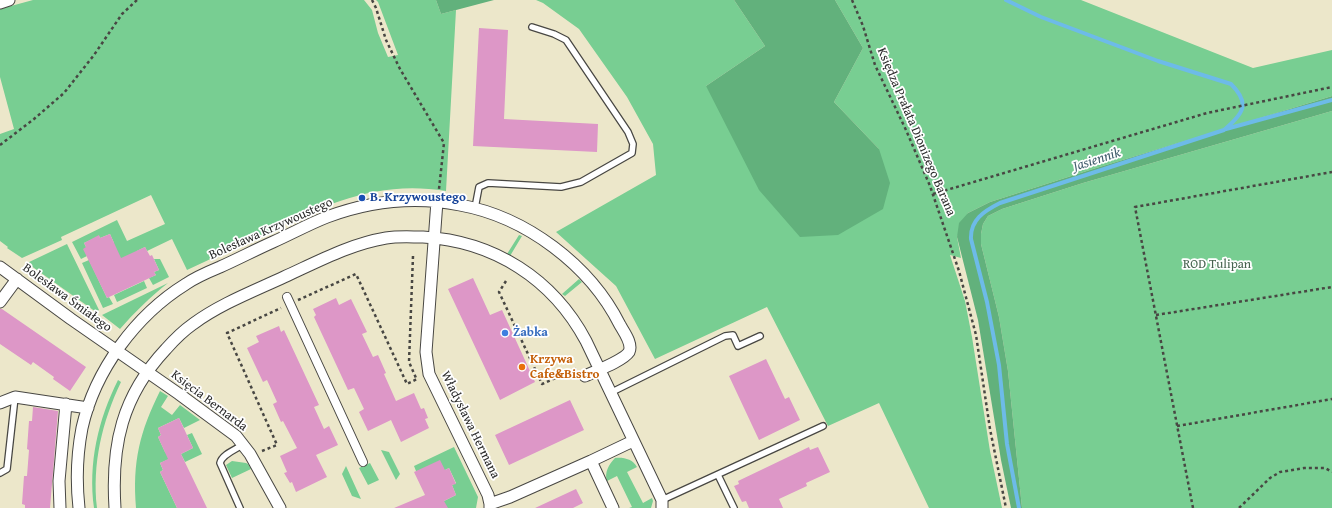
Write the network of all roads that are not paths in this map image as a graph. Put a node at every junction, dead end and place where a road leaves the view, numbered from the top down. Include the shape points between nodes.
1 (9, 0) edge
2 (0, 3) edge
3 (532, 27) dead end
4 (438, 201) junction
5 (475, 208) junction
6 (434, 238) junction
7 (0, 267) edge
8 (17, 279) junction
9 (287, 297) dead end
10 (0, 302) edge
11 (760, 336) dead end
12 (117, 351) junction
13 (599, 369) junction
14 (147, 372) junction
15 (582, 372) road end
16 (610, 393) junction
17 (15, 397) junction
18 (0, 403) edge
19 (66, 404) junction
20 (88, 408) junction
21 (823, 426) dead end
22 (633, 441) junction
23 (244, 444) junction
24 (592, 461) junction
25 (363, 462) dead end
26 (0, 473) edge
27 (718, 475) junction
28 (662, 504) edge
29 (490, 506) edge
30 (60, 508) edge
31 (78, 508) edge
32 (115, 508) edge
33 (240, 508) edge
34 (280, 508) edge
35 (613, 508) edge
36 (734, 508) edge

1 - 2 street
3 - 5 lane via 566,40 628,132 633,144 632,153 581,182 561,187 488,183 479,187
4 - 5 street, Bolesława Krzywoustego
4 - 6 street, Władysława Hermana
4 - 12 street, Bolesława Krzywoustego via 406,200 364,206 326,218 269,244 193,280 171,294 136,327
5 - 13 street, Bolesława Krzywoustego via 524,228 544,240 580,269 599,292 616,316 630,347 622,358
6 - 13 street via 468,245 497,256 528,273 559,301 577,325
6 - 14 street via 388,237 336,253 205,315 180,334
6 - 29 street, Władysława Hermana via 426,352 429,374 488,495
7 - 8 street, Bolesława Śmiałego
8 - 10 street
8 - 12 street, Bolesława Śmiałego
9 - 25 street
11 - 16 lane via 738,346 732,335 725,336
12 - 14 street, Księcia Bernarda
12 - 20 street, Bolesława Krzywoustego via 106,368
13 - 15 street
13 - 16 street
14 - 23 street, Księcia Bernarda via 222,425
14 - 32 street via 128,406 116,448
16 - 22 street
17 - 18 street
17 - 19 street
17 - 26 lane via 7,470
19 - 20 street
19 - 30 street via 59,481
20 - 31 street, Bolesława Krzywoustego via 77,469
21 - 27 lane
22 - 24 street, Władysława Hermana
22 - 28 street
23 - 33 lane via 224,456 220,463
23 - 34 street, Księcia Bernarda
24 - 29 street, Władysława Hermana
24 - 35 street
27 - 28 lane
27 - 36 lane

